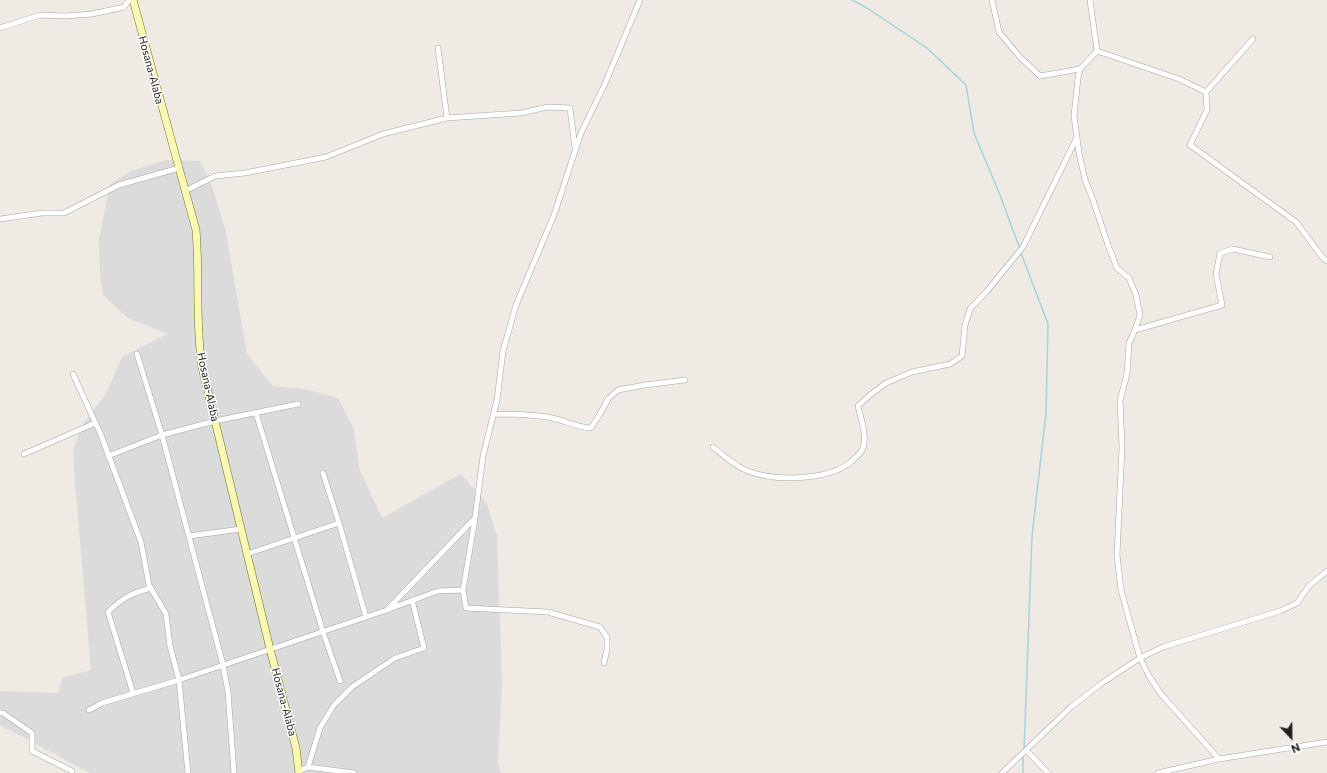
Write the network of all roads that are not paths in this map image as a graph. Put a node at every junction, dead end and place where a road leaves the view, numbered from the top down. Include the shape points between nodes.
1 (129, 0) edge
2 (133, 0) edge
3 (640, 0) edge
4 (992, 0) edge
5 (1090, 0) edge
6 (0, 28) edge
7 (1253, 39) dead end
8 (438, 48) dead end
9 (1097, 51) junction
10 (1080, 69) junction
11 (1206, 92) junction
12 (447, 118) junction
13 (1077, 137) junction
14 (576, 149) junction
15 (179, 168) junction
16 (185, 191) junction
17 (0, 219) edge
18 (1270, 257) dead end
19 (1327, 261) edge
20 (1135, 330) junction
21 (137, 354) dead end
22 (73, 374) dead end
23 (685, 380) dead end
24 (298, 404) dead end
25 (256, 413) junction
26 (494, 414) junction
27 (215, 422) junction
28 (95, 423) junction
29 (162, 435) junction
30 (714, 447) dead end
31 (24, 454) dead end
32 (108, 456) junction
33 (323, 473) dead end
34 (475, 518) junction
35 (339, 523) junction
36 (241, 529) junction
37 (189, 536) junction
38 (294, 538) junction
39 (247, 554) junction
40 (1327, 571) edge
41 (151, 588) junction
42 (463, 590) junction
43 (412, 600) junction
44 (387, 610) junction
45 (366, 617) junction
46 (323, 632) junction
47 (270, 649) junction
48 (1140, 658) junction
49 (604, 663) dead end
50 (223, 665) junction
51 (179, 680) junction
52 (340, 681) dead end
53 (133, 693) junction
54 (89, 710) dead end
55 (0, 713) edge
56 (1327, 742) edge
57 (1026, 750) junction
58 (1219, 759) junction
59 (308, 767) junction
60 (75, 772) edge
61 (299, 772) edge
62 (66, 773) edge
63 (188, 773) edge
64 (234, 773) edge
65 (354, 773) edge
66 (1002, 773) edge
67 (1048, 773) edge
68 (1158, 773) edge

1 - 6 street via 124,7 98,13 40,16
2 - 15 main road, Hosana-Alaba
3 - 14 street
4 - 10 street via 999,32 1040,76
5 - 9 street
7 - 11 street
8 - 12 street
9 - 10 street
9 - 11 street via 1179,79
10 - 13 street via 1074,116
11 - 19 street via 1207,110 1190,145 1296,222
12 - 14 street via 521,113 548,107 570,108
12 - 16 street via 383,134 326,157 245,173 215,176
13 - 20 street via 1085,180 1108,245 1117,268 1129,278 1136,294 1140,315
13 - 30 street via 1023,248 970,309 965,325 962,356 950,364 912,372 886,383 858,406 864,438 863,450 852,462 821,475 798,478 772,476 748,471
14 - 26 street via 554,215 516,305 503,351
15 - 16 main road, Hosana-Alaba
15 - 17 street via 118,185 64,213 42,213
16 - 27 main road, Hosana-Alaba via 196,230 198,252 199,347
18 - 20 street via 1233,249 1220,253 1216,274 1222,305
20 - 48 street via 1129,343 1127,374 1120,400 1122,447 1117,555 1121,590
21 - 29 street
22 - 28 street
23 - 26 street via 618,390 608,399 591,428 579,427 552,418
24 - 25 street
25 - 27 street
25 - 38 street
26 - 34 street via 484,456
27 - 29 street
27 - 36 main road, Hosana-Alaba
28 - 31 street
28 - 32 street
29 - 32 street
29 - 37 street
32 - 41 street via 141,542
33 - 35 street
34 - 42 street
34 - 44 street
35 - 38 street
35 - 45 street
36 - 37 street
36 - 39 main road, Hosana-Alaba
37 - 50 street
38 - 39 street
38 - 46 street
39 - 47 main road, Hosana-Alaba
40 - 48 street via 1309,586 1297,603 1280,611 1163,647
41 - 51 street via 166,614 170,646
41 - 53 street via 138,591 119,601 108,612
42 - 43 street via 438,591
42 - 49 street via 466,608 548,612 600,627 607,637
43 - 44 street
43 - 59 street via 424,648 395,658 352,687 334,704 320,728
44 - 45 street
45 - 46 street
46 - 47 street
46 - 52 street
47 - 50 street
47 - 61 main road, Hosana-Alaba via 296,748
48 - 57 street via 1071,707
48 - 58 street via 1161,694
50 - 51 street
50 - 64 street via 228,692
51 - 53 street
51 - 63 street
53 - 54 street
55 - 60 street via 32,733 32,751
56 - 58 street
57 - 66 street
57 - 67 street
58 - 68 street
59 - 61 street
59 - 65 street
60 - 62 street

